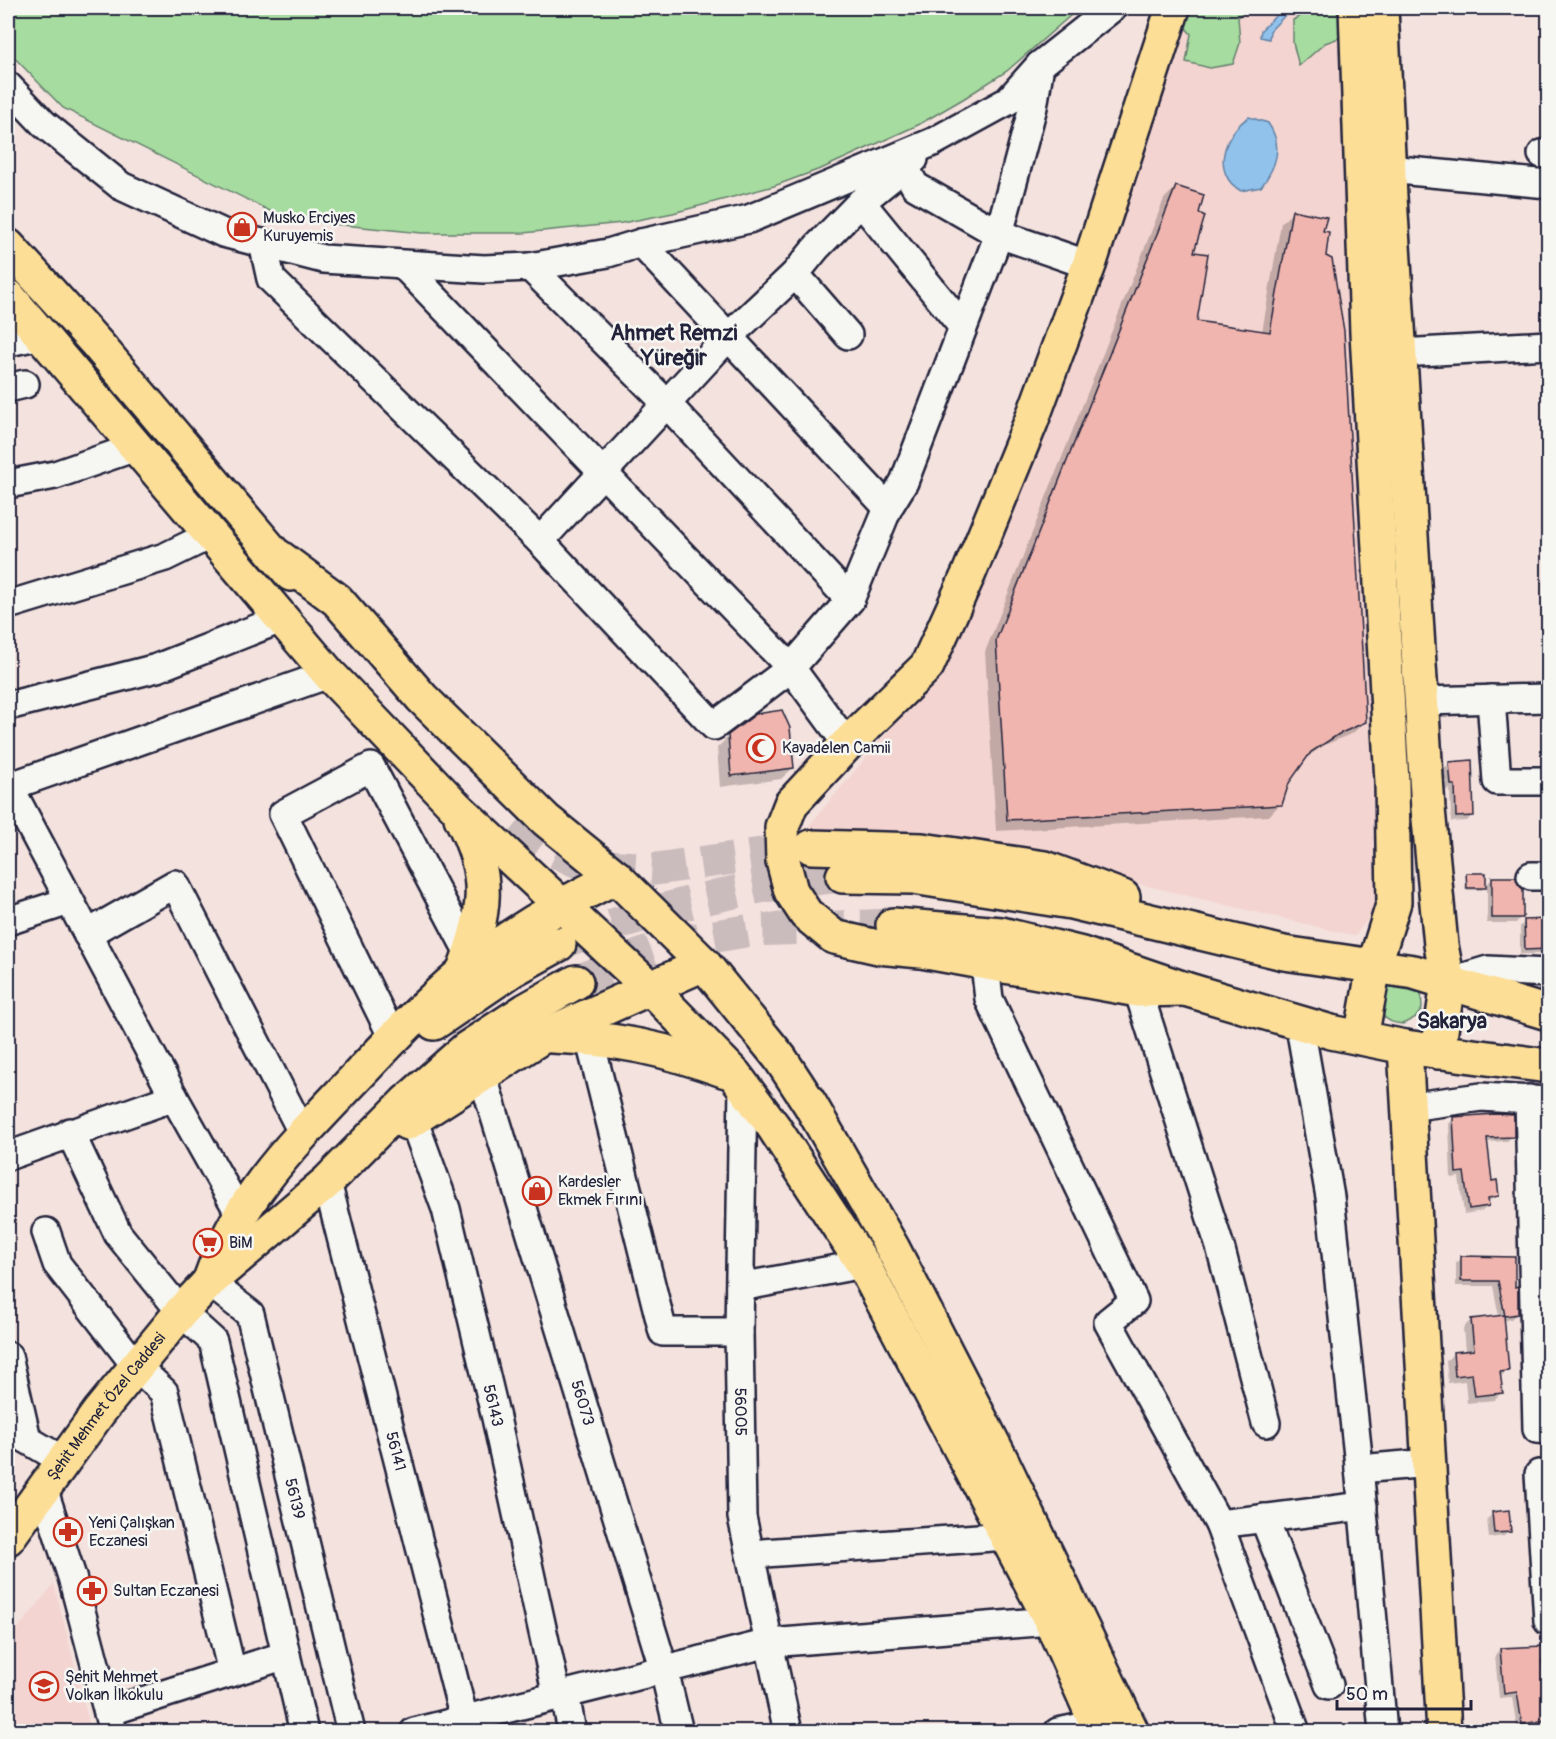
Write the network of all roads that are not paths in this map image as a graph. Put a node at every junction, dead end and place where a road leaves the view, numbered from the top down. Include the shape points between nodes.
1 (1112, 8) edge
2 (1173, 8) edge
3 (1356, 8) edge
4 (1381, 8) edge
5 (1040, 65) junction
6 (8, 86) edge
7 (933, 142) junction
8 (905, 167) junction
9 (1388, 169) junction
10 (1548, 184) edge
11 (861, 202) junction
12 (999, 234) junction
13 (262, 243) junction
14 (641, 243) junction
15 (8, 246) edge
16 (403, 265) junction
17 (1089, 265) junction
18 (530, 267) junction
19 (795, 274) junction
20 (8, 296) edge
21 (962, 326) junction
22 (42, 335) junction
23 (848, 335) dead end
24 (727, 338) junction
25 (8, 342) edge
26 (1548, 345) edge
27 (1400, 353) junction
28 (667, 404) junction
29 (136, 447) junction
30 (602, 473) junction
31 (8, 484) edge
32 (888, 508) junction
33 (210, 535) junction
34 (540, 541) junction
35 (279, 557) junction
36 (850, 600) junction
37 (8, 604) edge
38 (280, 619) junction
39 (791, 668) junction
40 (329, 674) junction
41 (1548, 698) edge
42 (1491, 699) junction
43 (1421, 701) junction
44 (8, 706) edge
45 (847, 744) junction
46 (1548, 781) edge
47 (8, 786) edge
48 (455, 806) junction
49 (517, 824) tunnel mouth
50 (811, 847) tunnel mouth
51 (843, 876) tunnel mouth
52 (616, 877) junction
53 (69, 901) junction
54 (561, 903) junction
55 (8, 921) edge
56 (1154, 923) junction
57 (893, 925) tunnel mouth
58 (87, 934) junction
59 (559, 944) tunnel mouth
60 (466, 964) junction
61 (704, 964) junction
62 (985, 964) junction
63 (1374, 966) junction
64 (1548, 974) edge
65 (576, 982) tunnel mouth
66 (1448, 982) junction
67 (651, 989) junction
68 (1185, 989) junction
69 (1138, 990) junction
70 (1548, 1014) edge
71 (1299, 1021) junction
72 (543, 1036) junction
73 (589, 1037) junction
74 (393, 1038) junction
75 (1361, 1038) junction
76 (1405, 1047) junction
77 (1438, 1052) junction
78 (780, 1058) junction
79 (1548, 1066) edge
80 (482, 1074) junction
81 (739, 1080) junction
82 (344, 1091) junction
83 (174, 1097) junction
84 (1539, 1100) edge
85 (1408, 1107) junction
86 (413, 1119) junction
87 (70, 1132) junction
88 (302, 1132) junction
89 (364, 1147) junction
90 (8, 1156) edge
91 (268, 1173) junction
92 (315, 1192) junction
93 (241, 1216) junction
94 (46, 1232) dead end
95 (863, 1264) junction
96 (209, 1282) junction
97 (740, 1287) junction
98 (181, 1312) junction
99 (739, 1332) junction
100 (8, 1356) edge
101 (136, 1366) junction
102 (1266, 1422) dead end
103 (1548, 1430) edge
104 (17, 1434) edge
105 (62, 1460) junction
106 (1430, 1463) junction
107 (1359, 1469) junction
108 (1539, 1474) dead end
109 (43, 1488) junction
110 (1363, 1506) junction
111 (1264, 1518) junction
112 (1219, 1524) junction
113 (10, 1528) edge
114 (1007, 1536) junction
115 (750, 1554) junction
116 (1051, 1621) junction
117 (1548, 1621) edge
118 (769, 1643) junction
119 (286, 1655) junction
120 (664, 1670) junction
121 (232, 1672) junction
122 (1329, 1685) dead end
123 (561, 1695) junction
124 (509, 1720) edge
125 (110, 1721) edge
126 (458, 1724) edge
127 (1099, 1728) edge
128 (304, 1731) edge
129 (351, 1731) edge
130 (414, 1731) edge
131 (573, 1731) edge
132 (679, 1731) edge
133 (788, 1731) edge
134 (1058, 1731) edge
135 (1132, 1731) edge
136 (1296, 1731) edge
137 (1383, 1731) edge
138 (1444, 1731) edge

1 - 5 street
2 - 17 main road
3 - 63 main road via 1368,352 1392,782 1394,902
4 - 9 main road
5 - 7 street via 1008,101
5 - 12 street via 1033,107
6 - 13 street via 44,124 121,186 223,232
7 - 8 street
7 - 14 street via 749,219
8 - 11 street
8 - 12 street via 915,186
9 - 10 street
9 - 27 main road
11 - 19 street
11 - 21 street
12 - 17 street
12 - 21 street
13 - 16 street via 323,259
13 - 34 street via 271,279
14 - 18 street
14 - 24 street
15 - 35 main road
16 - 18 street
16 - 30 street
17 - 45 main road via 1031,422 927,666
18 - 28 street
19 - 23 street
19 - 24 street
20 - 22 main road
21 - 32 street via 904,482
22 - 25 street
22 - 29 main road
24 - 28 street
24 - 32 street
26 - 27 street
27 - 43 main road
28 - 30 street
28 - 36 street
29 - 31 street via 55,475
29 - 33 main road
30 - 34 street
30 - 39 street
32 - 36 street
33 - 37 street via 165,557
33 - 38 main road
34 - 39 street via 714,726
35 - 49 main road via 312,604
35 - 52 main road via 337,600 422,698 546,820
36 - 39 street
38 - 40 main road
38 - 44 street via 157,668
39 - 45 street
40 - 47 street
40 - 48 main road
41 - 42 street
42 - 43 street
42 - 46 street via 1497,781
43 - 66 main road via 1440,934
45 - 62 main road via 791,804 782,826 783,861 791,891 806,914 834,937
47 - 53 street
48 - 54 main road
48 - 60 main road via 475,843 483,884 483,910
50 - 56 main road via 922,850 1045,868 1119,894
51 - 56 main road via 924,879 1071,902
52 - 54 main road
52 - 61 main road
53 - 55 street
53 - 58 street
54 - 60 main road
54 - 67 main road
56 - 63 main road via 1284,953
57 - 68 main road via 1001,934 1082,954
58 - 83 street
58 - 88 street via 175,884
59 - 82 main road via 453,1009
60 - 74 main road
60 - 74 street via 371,767 283,814
61 - 67 main road
61 - 78 main road
62 - 69 main road
62 - 112 street via 989,999 1134,1301 1108,1322
63 - 66 main road
63 - 75 main road
64 - 66 street via 1488,970
65 - 89 main road via 466,1049 406,1102
66 - 70 main road
66 - 77 main road
67 - 72 main road
67 - 81 main road
68 - 69 main road
68 - 71 main road
69 - 102 street via 1221,1250
71 - 75 main road
71 - 107 street via 1330,1197
72 - 73 main road
72 - 80 main road
73 - 81 main road via 676,1053
73 - 99 street via 663,1332
74 - 82 main road
75 - 76 main road
76 - 77 main road
76 - 85 main road
77 - 79 main road
78 - 81 main road
78 - 135 main road via 893,1249 1002,1461
80 - 86 main road
80 - 120 street, 56073
81 - 95 main road via 773,1125
81 - 97 street, 56005
82 - 88 main road
83 - 87 street
83 - 93 street
84 - 85 street via 1481,1096
84 - 103 street via 1536,1429
85 - 106 main road
86 - 89 main road
86 - 123 street, 56143 via 446,1209
87 - 90 street
87 - 98 street via 118,1234
88 - 91 main road
89 - 92 main road, Şehit Mehmet Özel Caddesi
91 - 92 main road via 274,1188 288,1199
91 - 93 main road
92 - 96 main road, Şehit Mehmet Özel Caddesi
92 - 126 street, 56141
93 - 96 main road via 223,1243
94 - 101 street via 57,1264
95 - 97 street
95 - 114 main road
96 - 98 main road, Şehit Mehmet Özel Caddesi
96 - 129 street, 56139 via 250,1314
97 - 99 street, 56005
98 - 101 main road, Şehit Mehmet Özel Caddesi
98 - 119 street via 213,1341
99 - 115 street, 56005 via 742,1517
100 - 104 street
101 - 105 main road, Şehit Mehmet Özel Caddesi
101 - 121 street via 164,1392
104 - 105 street
105 - 109 main road, Şehit Mehmet Özel Caddesi
106 - 107 street
106 - 138 main road
107 - 110 street
108 - 117 street
109 - 113 main road, Şehit Mehmet Özel Caddesi
109 - 125 street via 72,1577
110 - 111 street
110 - 137 street
111 - 112 street
111 - 122 street
112 - 136 street
114 - 115 street
114 - 116 main road
115 - 118 street, 56005
116 - 118 street
116 - 127 main road
118 - 120 street
118 - 133 street, 56005
119 - 121 street
119 - 128 street
120 - 123 street
120 - 132 street, 56073
121 - 125 street
123 - 124 street
123 - 131 street, 56143
124 - 126 street
126 - 130 street
127 - 134 street

